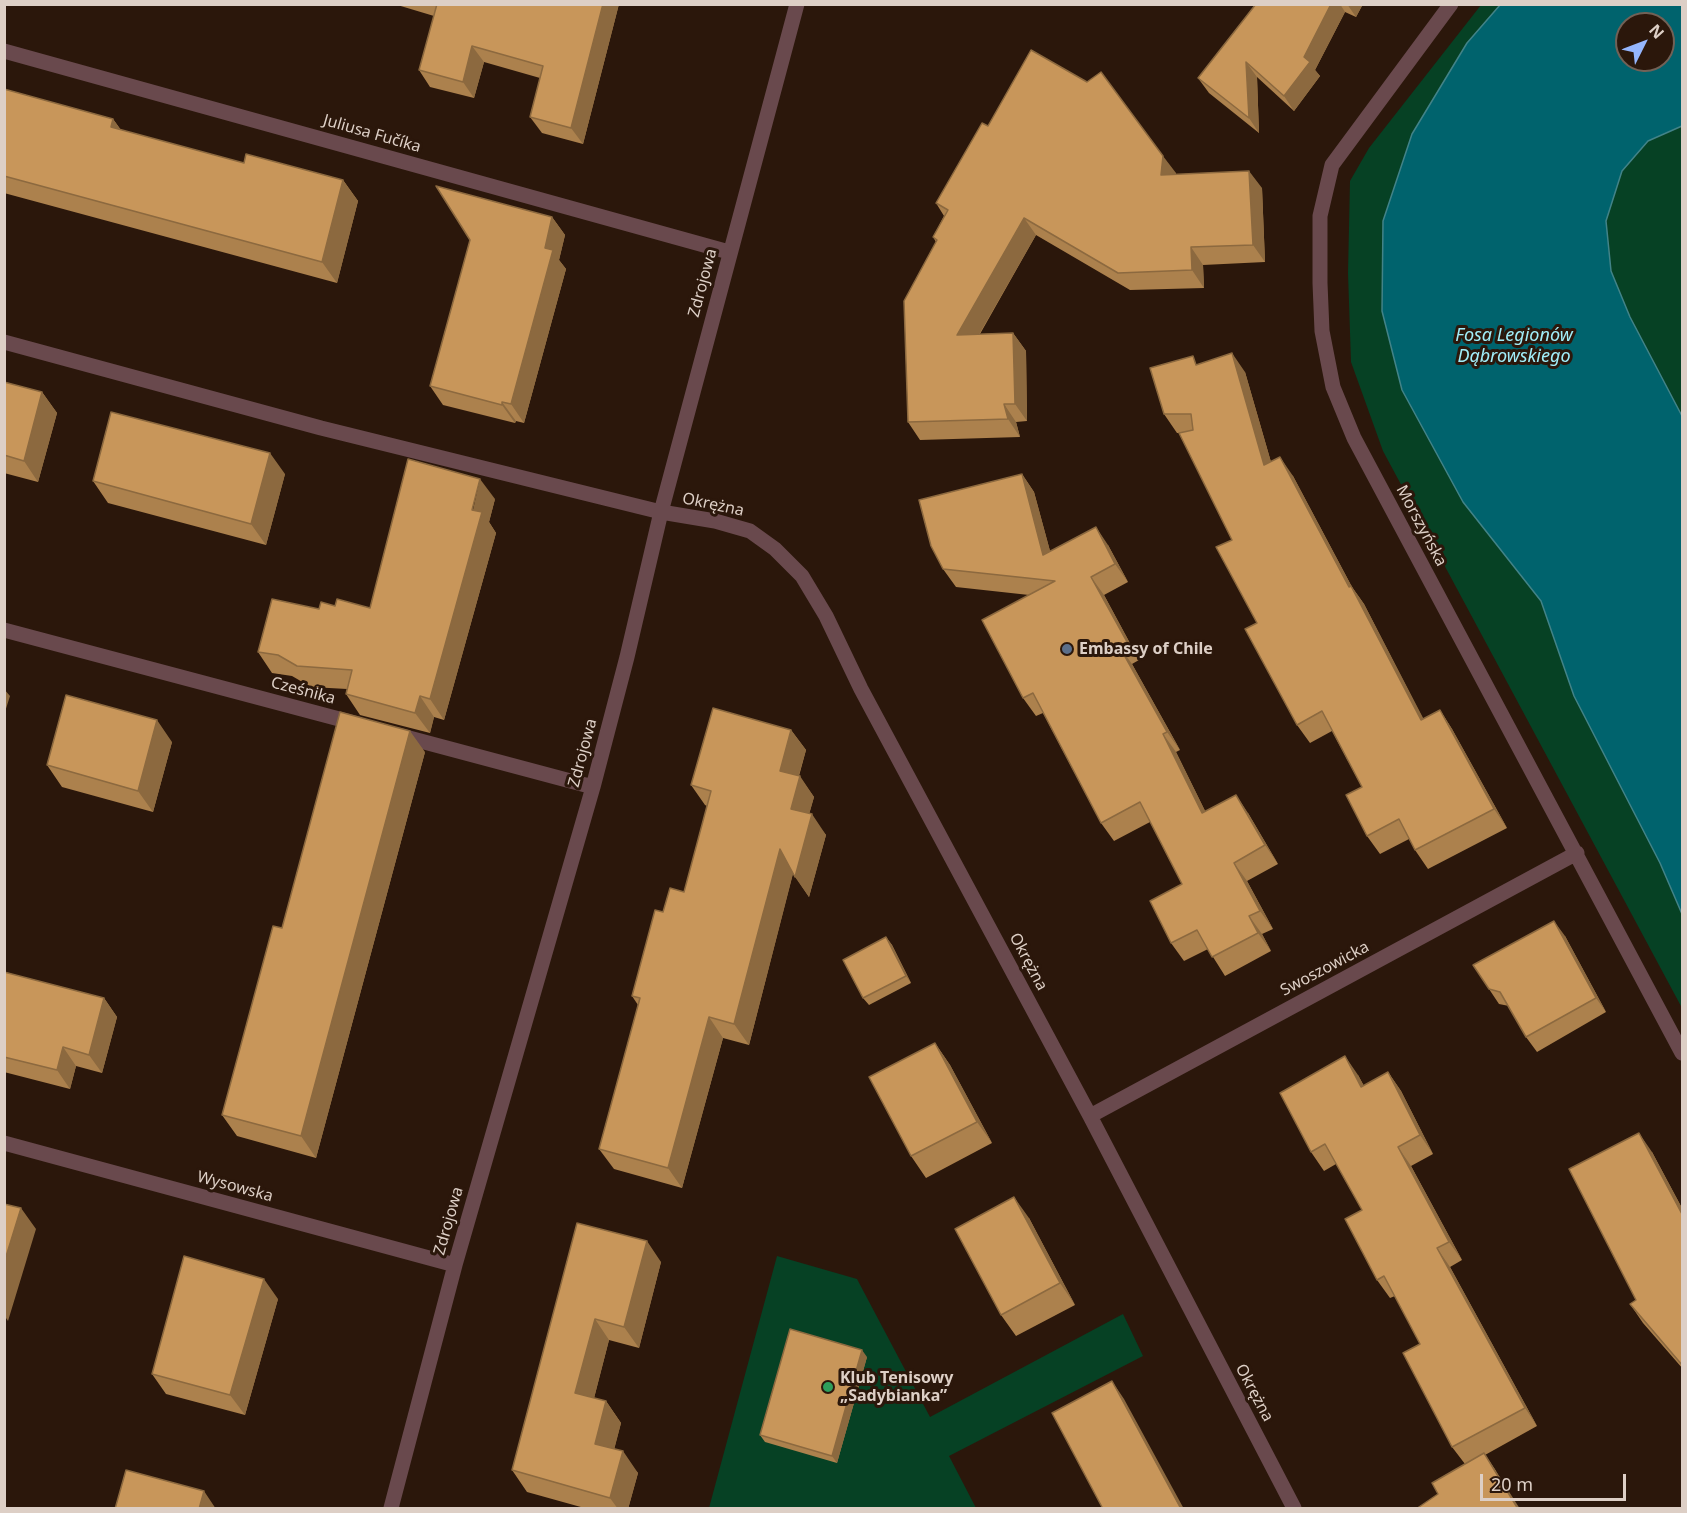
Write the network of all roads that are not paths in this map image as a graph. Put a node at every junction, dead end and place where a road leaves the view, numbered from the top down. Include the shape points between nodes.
1 (796, 4) edge
2 (1451, 4) edge
3 (4, 51) edge
4 (729, 252) junction
5 (4, 342) edge
6 (661, 512) junction
7 (4, 630) edge
8 (593, 787) junction
9 (1576, 854) junction
10 (1683, 1053) edge
11 (1090, 1116) junction
12 (4, 1143) edge
13 (455, 1265) junction
14 (391, 1509) edge
15 (1294, 1509) edge

1 - 4 street, Zdrojowa
2 - 9 street, Morszyńska via 1332,165 1320,216 1322,331 1333,387 1354,438
3 - 4 street, Juliusa Fučíka
4 - 6 street, Zdrojowa
5 - 6 street, Okrężna via 321,428
6 - 8 street, Zdrojowa
6 - 11 street, Okrężna via 750,531 802,576
7 - 8 street, Cześnika
8 - 13 street, Zdrojowa
9 - 10 street, Morszyńska
9 - 11 street, Swoszowicka
11 - 15 street, Okrężna
12 - 13 street, Wysowska
13 - 14 street, Zdrojowa

